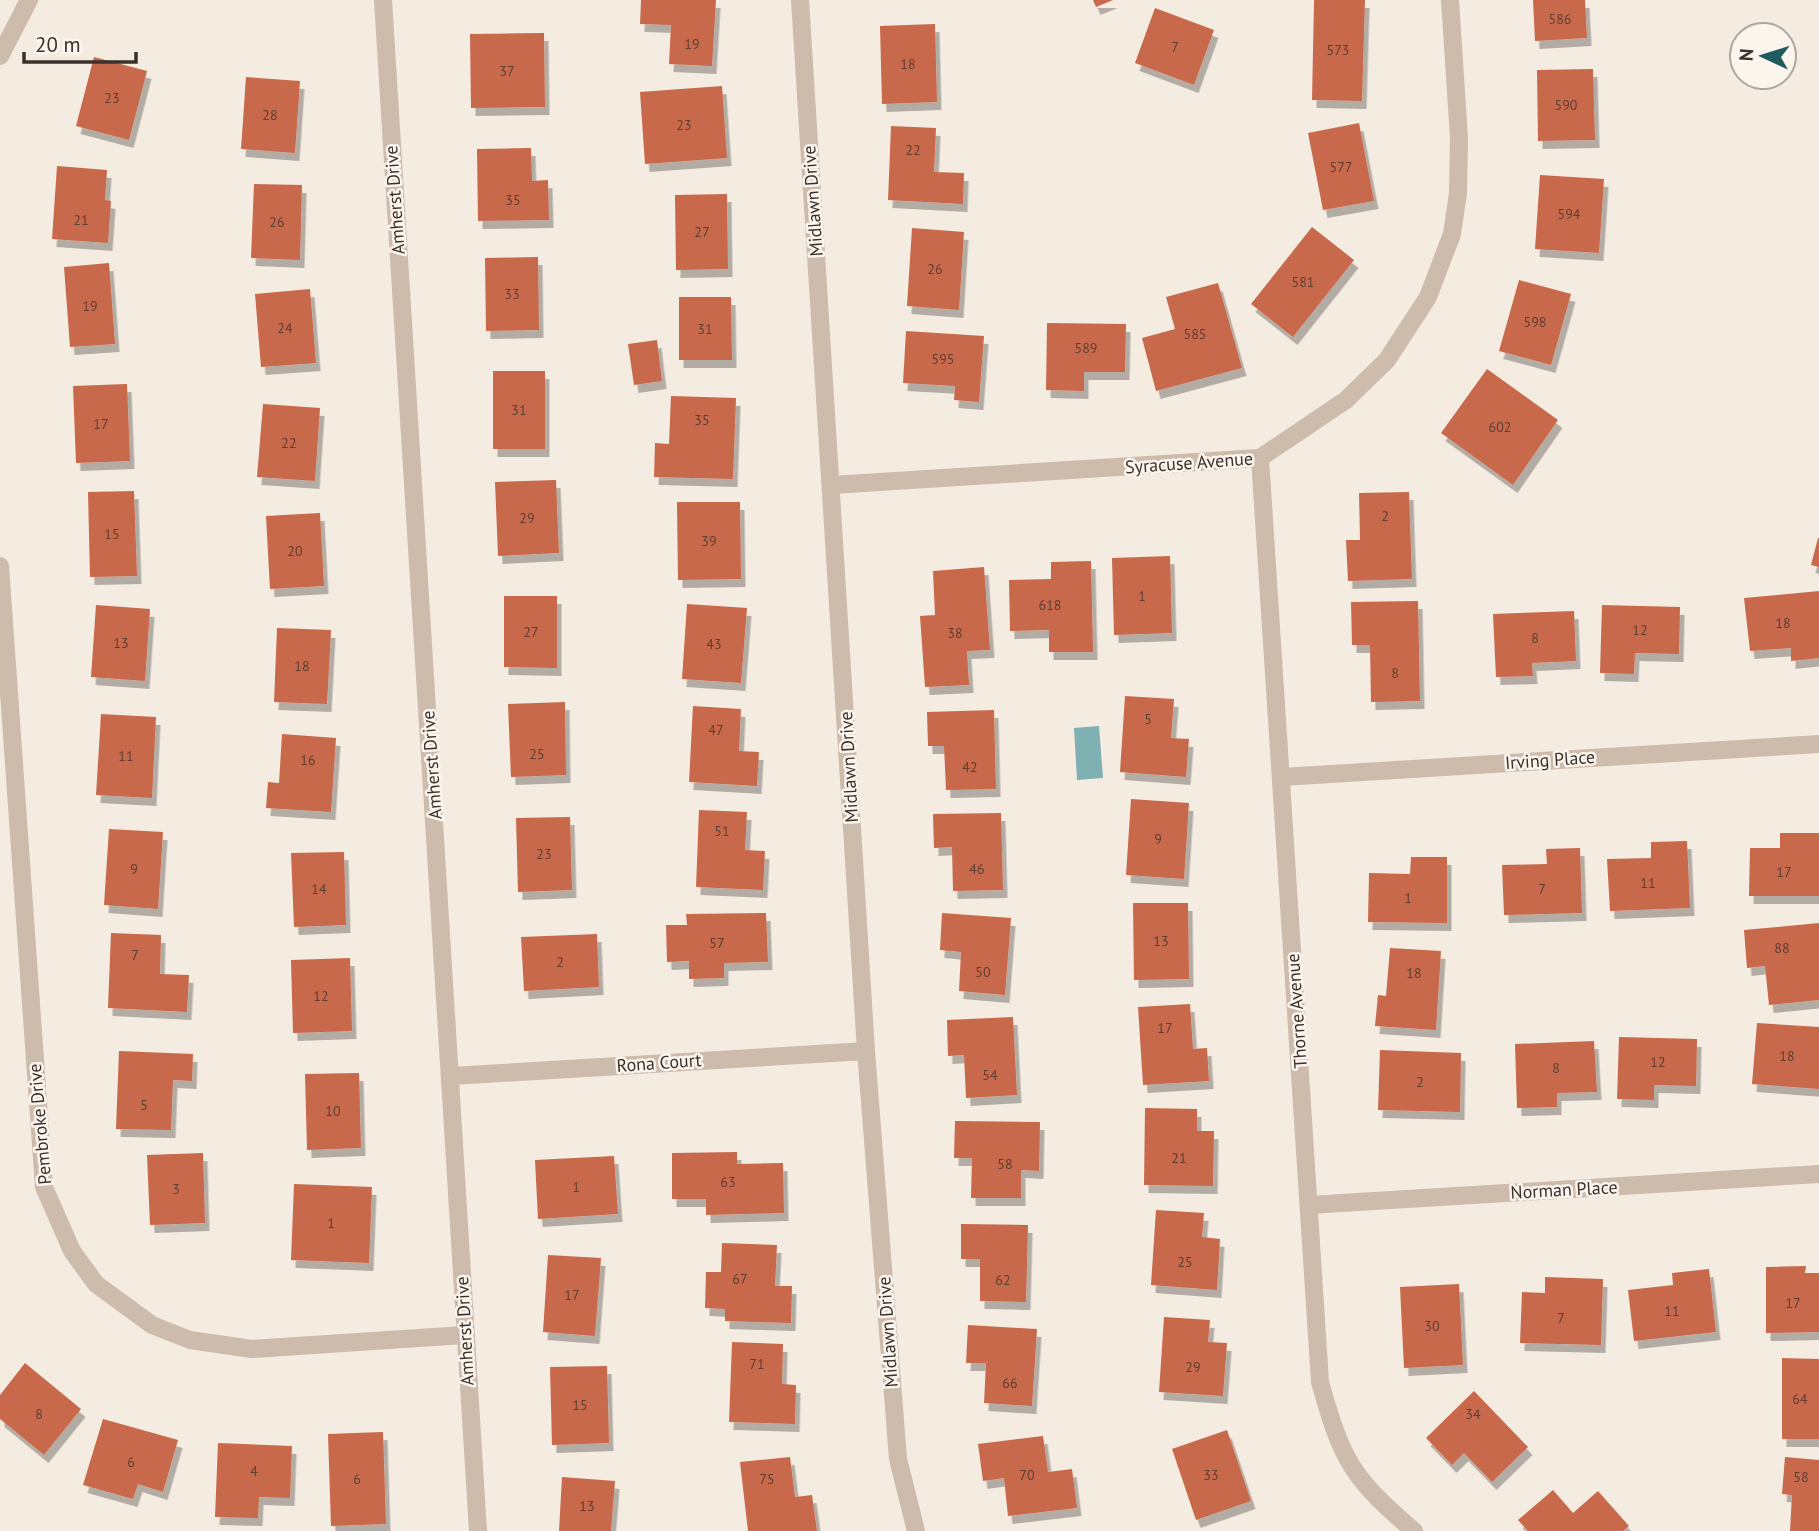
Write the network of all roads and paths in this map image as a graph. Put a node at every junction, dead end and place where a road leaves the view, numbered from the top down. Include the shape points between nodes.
1 (29, 0) edge
2 (383, 0) edge
3 (800, 0) edge
4 (1450, 0) edge
5 (0, 56) edge
6 (1260, 458) junction
7 (832, 485) junction
8 (0, 566) edge
9 (1819, 744) edge
10 (1282, 777) junction
11 (866, 1051) junction
12 (452, 1076) junction
13 (1819, 1174) edge
14 (1309, 1205) junction
15 (464, 1335) junction
16 (478, 1531) edge
17 (916, 1531) edge
18 (1415, 1531) edge

1 - 5 street
2 - 12 street, Amherst Drive
3 - 7 street, Midlawn Drive
4 - 6 street, Syracuse Avenue via 1458,193 1451,234 1428,297 1387,360 1346,400
6 - 7 street, Syracuse Avenue
6 - 10 street, Thorne Avenue
7 - 11 street, Midlawn Drive
8 - 15 street, Pembroke Drive via 44,1187 72,1251 96,1284 152,1325 190,1340 252,1349
9 - 10 street, Irving Place
10 - 14 street, Thorne Avenue
11 - 12 street, Rona Court
11 - 17 street, Midlawn Drive via 898,1459
12 - 15 street, Amherst Drive
13 - 14 street, Norman Place
14 - 18 street, Thorne Avenue via 1320,1382 1335,1435 1350,1467 1373,1496
15 - 16 street, Amherst Drive

